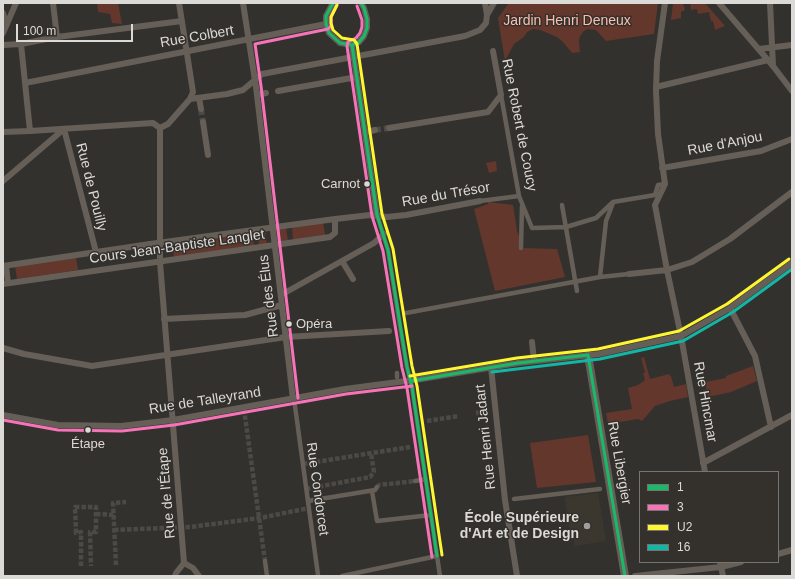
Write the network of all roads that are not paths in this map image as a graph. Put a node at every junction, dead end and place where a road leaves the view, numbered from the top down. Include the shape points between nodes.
1 (16, 3) edge
2 (53, 3) edge
3 (179, 3) edge
4 (243, 3) edge
5 (333, 3) edge
6 (361, 3) edge
7 (485, 3) edge
8 (494, 3) edge
9 (665, 3) edge
10 (719, 3) edge
11 (770, 3) edge
12 (3, 13) edge
13 (487, 15) junction
14 (182, 22) junction
15 (6, 24) junction
16 (326, 24) junction
17 (3, 33) edge
18 (57, 38) junction
19 (249, 40) junction
20 (20, 44) junction
21 (352, 45) junction
22 (792, 45) edge
23 (3, 46) edge
24 (771, 48) junction
25 (759, 50) junction
26 (187, 51) junction
27 (493, 51) dead end
28 (354, 57) junction
29 (768, 60) junction
30 (773, 66) junction
31 (357, 77) junction
32 (255, 81) junction
33 (25, 83) junction
34 (656, 87) junction
35 (792, 91) edge
36 (278, 92) dead end
37 (266, 94) dead end
38 (501, 95) junction
39 (257, 96) junction
40 (199, 98) junction
41 (190, 99) junction
42 (201, 109) tunnel mouth
43 (203, 122) tunnel mouth
44 (391, 127) tunnel mouth
45 (160, 128) junction
46 (64, 129) junction
47 (30, 130) junction
48 (375, 130) tunnel mouth
49 (3, 132) edge
50 (366, 132) junction
51 (792, 140) edge
52 (208, 155) dead end
53 (662, 168) junction
54 (3, 181) edge
55 (665, 184) junction
56 (792, 192) edge
57 (519, 196) junction
58 (480, 201) joint
59 (613, 202) junction
60 (522, 204) junction
61 (562, 205) dead end
62 (377, 215) junction
63 (335, 219) junction
64 (566, 227) junction
65 (273, 228) junction
66 (384, 234) junction
67 (159, 243) junction
68 (275, 245) junction
69 (521, 248) dead end
70 (96, 252) junction
71 (342, 261) junction
72 (792, 263) edge
73 (160, 265) junction
74 (4, 266) edge
75 (667, 270) junction
76 (629, 274) joint
77 (600, 276) junction
78 (353, 279) dead end
79 (575, 281) junction
80 (5, 284) edge
81 (577, 291) dead end
82 (281, 295) junction
83 (282, 305) junction
84 (730, 308) junction
85 (406, 313) dead end
86 (164, 319) junction
87 (389, 330) dead end
88 (681, 336) junction
89 (286, 337) junction
90 (532, 342) dead end
91 (3, 348) edge
92 (167, 354) junction
93 (588, 355) junction
94 (534, 361) junction
95 (491, 367) junction
96 (411, 380) junction
97 (294, 399) junction
98 (295, 406) dead end
99 (3, 415) edge
100 (792, 415) edge
101 (173, 420) junction
102 (771, 426) junction
103 (703, 463) junction
104 (705, 471) edge
105 (426, 479) junction
106 (415, 481) tunnel mouth
107 (377, 487) tunnel mouth
108 (600, 489) dead end
109 (372, 491) junction
110 (514, 499) dead end
111 (308, 501) junction
112 (431, 515) junction
113 (792, 550) edge
114 (779, 554) edge
115 (437, 556) junction
116 (265, 561) tunnel mouth
117 (184, 563) junction
118 (731, 563) edge
119 (721, 564) edge
120 (175, 576) edge
121 (199, 576) edge
122 (267, 576) edge
123 (319, 576) edge
124 (342, 576) edge
125 (440, 576) edge
126 (517, 576) edge
127 (625, 576) edge
128 (635, 576) edge
129 (723, 576) edge

1 - 15 street
2 - 18 street
3 - 14 street
4 - 19 street, Rue des Élus
5 - 16 street via 326,16
6 - 21 street via 367,18 367,28 359,42
7 - 13 street
8 - 13 street
9 - 34 street
10 - 25 street
11 - 24 street
12 - 15 street
13 - 28 street via 486,23 480,30 465,36
14 - 18 street
14 - 26 street
15 - 17 street
16 - 19 street, Rue Colbert
16 - 21 street via 333,38 340,43
18 - 20 street
19 - 26 street, Rue Colbert
19 - 32 street, Rue des Élus
20 - 23 street
20 - 33 street
21 - 28 street
22 - 24 street
24 - 25 street
24 - 30 street
25 - 29 street
26 - 33 street, Rue Colbert
26 - 41 street via 193,92
27 - 38 street, Rue Robert de Coucy
28 - 31 street
28 - 32 street via 262,74
29 - 30 street
29 - 34 street
30 - 35 street
31 - 36 street
31 - 50 street
32 - 39 street, Rue des Élus
32 - 40 street via 243,90
33 - 47 street
34 - 53 street
37 - 39 street
38 - 44 street via 488,112
38 - 57 street, Rue Robert de Coucy
39 - 65 street, Rue des Élus
40 - 41 street
40 - 42 street
41 - 45 street via 168,124
43 - 52 street
45 - 46 street via 152,124
45 - 67 street, Rue de l'Étape
46 - 47 street
46 - 54 street
46 - 70 street, Rue de Pouilly
47 - 49 street
48 - 50 street
50 - 62 street
51 - 53 street, Rue d'Anjou via 760,152
53 - 55 street
55 - 59 street via 658,185 655,195
55 - 75 street, Rue Hincmar via 655,205
56 - 75 street via 730,239 692,262
57 - 58 street, Rue du Trésor
57 - 60 street, Rue Robert de Coucy
58 - 62 street, Rue du Trésor via 389,217
59 - 64 street via 596,218
59 - 77 street via 606,221
60 - 64 street, Rue Robert de Coucy via 532,228
60 - 69 street
61 - 64 street
62 - 63 street, Cours Jean-Baptiste Langlet
62 - 66 street
63 - 65 street, Cours Jean-Baptiste Langlet
63 - 68 street, Cours Jean-Baptiste Langlet via 335,233 330,237
64 - 79 street
65 - 67 street, Cours Jean-Baptiste Langlet
65 - 68 street, Rue des Élus
66 - 71 street via 377,241
66 - 96 street
67 - 70 street, Cours Jean-Baptiste Langlet
67 - 73 street, Rue de l'Étape
68 - 73 street, Cours Jean-Baptiste Langlet
68 - 82 street, Rue des Élus
70 - 74 street, Cours Jean-Baptiste Langlet
71 - 78 street
71 - 82 street
72 - 84 street, Rue de Talleyrand
73 - 80 street, Cours Jean-Baptiste Langlet
73 - 86 street, Rue de l'Étape
74 - 80 street, Cours Jean-Baptiste Langlet
75 - 76 street
75 - 88 street, Rue Hincmar
76 - 77 street
77 - 79 street
79 - 81 street
79 - 85 street
82 - 83 street, Rue des Élus
83 - 86 street via 244,315
83 - 89 street, Rue des Élus
84 - 88 street, Rue de Talleyrand
84 - 102 street via 754,356
86 - 92 street, Rue de l'Étape
87 - 89 street
88 - 93 street, Rue de Talleyrand
88 - 103 street, Rue Hincmar
89 - 92 street
89 - 97 street, Rue des Élus
90 - 94 street
91 - 92 street via 92,366
92 - 101 street, Rue de l'Étape
93 - 94 street, Rue de Talleyrand
93 - 127 street, Rue Libergier
94 - 95 street, Rue de Talleyrand
95 - 96 street, Rue de Talleyrand
95 - 126 street, Rue Henri Jadart via 492,411
96 - 97 street, Rue de Talleyrand
96 - 105 street
97 - 101 street, Rue de Talleyrand
98 - 111 street, Rue Condorcet
99 - 101 street, Rue de Talleyrand via 58,425 121,426
100 - 102 street
101 - 117 street, Rue de l'Étape
102 - 103 street
103 - 104 street, Rue Hincmar
105 - 106 street
105 - 112 street
107 - 109 street
108 - 110 street
109 - 111 street
109 - 112 street via 377,521
111 - 123 street, Rue Condorcet
112 - 115 street
113 - 114 street
115 - 124 street
115 - 125 street
116 - 122 street
117 - 120 street
117 - 121 street via 193,568
118 - 119 street
119 - 128 street
119 - 129 street

